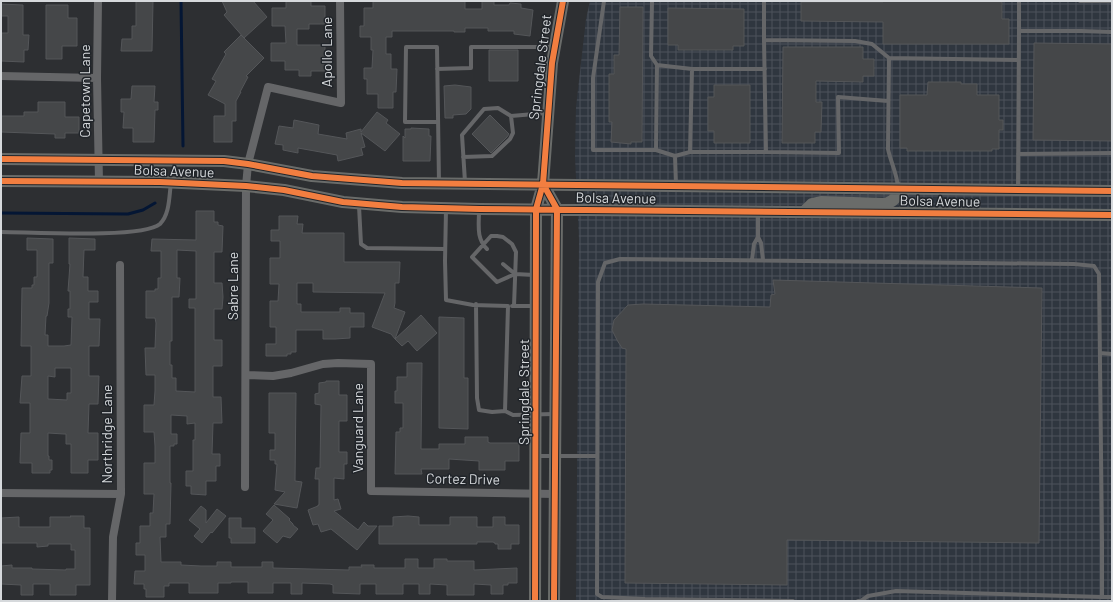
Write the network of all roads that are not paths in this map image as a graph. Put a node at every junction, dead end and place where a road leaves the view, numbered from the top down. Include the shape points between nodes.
1 (98, 1) edge
2 (340, 1) edge
3 (563, 1) edge
4 (604, 1) edge
5 (652, 1) edge
6 (764, 1) edge
7 (1019, 1) edge
8 (1080, 1) edge
9 (1112, 1) edge
10 (1019, 31) junction
11 (1112, 32) edge
12 (764, 40) junction
13 (554, 47) junction
14 (889, 58) junction
15 (1019, 60) junction
16 (657, 65) junction
17 (437, 69) junction
18 (692, 69) junction
19 (765, 69) junction
20 (1, 76) edge
21 (97, 78) junction
22 (268, 87) joint
23 (888, 101) junction
24 (548, 112) junction
25 (511, 116) junction
26 (438, 122) junction
27 (656, 150) junction
28 (690, 152) junction
29 (766, 152) junction
30 (1112, 153) edge
31 (1018, 154) junction
32 (675, 156) junction
33 (463, 157) junction
34 (1, 159) edge
35 (99, 160) junction
36 (248, 164) junction
37 (1, 181) edge
38 (99, 182) junction
39 (171, 182) junction
40 (439, 183) junction
41 (465, 183) junction
42 (543, 184) junction
43 (246, 186) junction
44 (676, 186) junction
45 (898, 188) junction
46 (1018, 190) junction
47 (1112, 191) edge
48 (358, 204) junction
49 (446, 208) junction
50 (480, 209) junction
51 (536, 209) junction
52 (557, 209) junction
53 (758, 212) junction
54 (805, 212) junction
55 (1112, 215) edge
56 (1, 232) edge
57 (758, 237) junction
58 (483, 245) junction
59 (445, 249) junction
60 (487, 249) dead end
61 (752, 260) junction
62 (763, 260) junction
63 (503, 264) dead end
64 (120, 265) dead end
65 (515, 274) junction
66 (536, 275) junction
67 (476, 304) junction
68 (508, 306) junction
69 (514, 306) junction
70 (536, 306) junction
71 (1100, 353) junction
72 (1112, 354) edge
73 (246, 375) junction
74 (505, 411) junction
75 (536, 414) junction
76 (556, 414) junction
77 (536, 456) junction
78 (556, 456) junction
79 (597, 456) junction
80 (245, 487) dead end
81 (371, 491) joint
82 (1, 493) edge
83 (536, 493) junction
84 (120, 494) junction
85 (556, 494) junction
86 (1102, 597) junction
87 (1112, 597) edge
88 (112, 601) edge
89 (535, 601) edge
90 (554, 601) edge
91 (793, 601) edge
92 (858, 601) edge

1 - 21 street, Capetown Lane
2 - 22 street, Apollo Lane via 341,103
3 - 13 main road, Springdale Street
4 - 27 lane via 593,78 593,150
5 - 16 lane via 651,56
6 - 12 lane
7 - 10 lane
8 - 9 lane
10 - 11 lane
10 - 15 lane
12 - 14 lane via 855,41 872,44
12 - 19 lane
13 - 17 lane via 471,47 472,68
13 - 24 main road, Springdale Street
14 - 15 lane
14 - 23 lane
15 - 31 lane
16 - 18 lane
16 - 27 lane
17 - 26 lane
17 - 26 lane via 437,47 406,47 405,122
18 - 19 lane
18 - 28 lane
19 - 29 lane
20 - 21 street
21 - 35 street, Capetown Lane
22 - 36 street, Sabre Lane
23 - 29 lane via 838,98 839,153
23 - 45 lane via 888,150 897,176
24 - 25 lane
24 - 42 main road, Springdale Street
25 - 33 lane via 513,133 492,156
25 - 33 lane via 498,108 484,109 462,135
26 - 40 lane
27 - 32 lane
28 - 29 lane
28 - 32 lane
30 - 31 lane
31 - 46 lane
32 - 44 lane
33 - 41 lane
34 - 35 main road, Bolsa Avenue
35 - 36 main road, Bolsa Avenue
35 - 38 street, Capetown Lane
36 - 40 main road, Bolsa Avenue via 312,176 402,183
36 - 43 street, Sabre Lane
37 - 38 main road, Bolsa Avenue
38 - 39 main road, Bolsa Avenue
39 - 43 main road, Bolsa Avenue
39 - 56 lane via 167,213 160,223 150,229 110,233
40 - 41 main road, Bolsa Avenue
41 - 42 main road, Bolsa Avenue
42 - 44 main road, Bolsa Avenue
42 - 51 main road, Springdale Street
42 - 52 main road
43 - 48 main road, Bolsa Avenue via 284,190
43 - 73 street, Sabre Lane
44 - 45 main road, Bolsa Avenue
45 - 46 main road, Bolsa Avenue
45 - 54 main road via 893,201 885,204 821,202 812,204
46 - 47 main road, Bolsa Avenue
48 - 49 main road, Bolsa Avenue
48 - 59 lane via 361,244 367,248
49 - 50 main road, Bolsa Avenue
49 - 59 lane
50 - 51 main road, Bolsa Avenue
50 - 58 lane via 478,234
51 - 52 main road, Bolsa Avenue
51 - 66 main road, Springdale Street
52 - 53 main road, Bolsa Avenue
52 - 76 main road
53 - 54 main road, Bolsa Avenue
53 - 57 lane
54 - 55 main road, Bolsa Avenue
57 - 61 lane via 754,244
57 - 62 lane
58 - 60 lane
58 - 65 lane via 491,236 503,237 512,244 516,252
58 - 65 lane via 472,257 497,282
59 - 67 lane via 446,300
61 - 62 lane
61 - 79 lane via 620,259 606,263 598,282
62 - 71 lane via 1094,266 1099,274
63 - 65 lane
64 - 84 street, Northridge Lane
65 - 66 lane
65 - 69 lane
66 - 70 main road, Springdale Street
67 - 68 lane
67 - 74 lane via 479,410
68 - 69 lane
68 - 74 lane
69 - 70 lane
70 - 75 main road, Springdale Street
71 - 72 lane
71 - 86 lane
73 - 80 street, Sabre Lane
73 - 81 street, Vanguard Lane via 273,376 330,363 371,364
74 - 75 lane via 513,415
75 - 76 lane
75 - 77 main road, Springdale Street
76 - 78 main road
77 - 78 lane
77 - 83 main road, Springdale Street
78 - 79 lane
78 - 85 main road
79 - 91 lane via 597,594 602,597 645,599
81 - 83 street, Cortez Drive
82 - 84 street
83 - 85 street, Cortez Drive
83 - 89 main road, Springdale Street
84 - 88 street, Northridge Lane via 113,537
85 - 90 main road
86 - 87 lane
86 - 92 lane via 896,591 868,596

